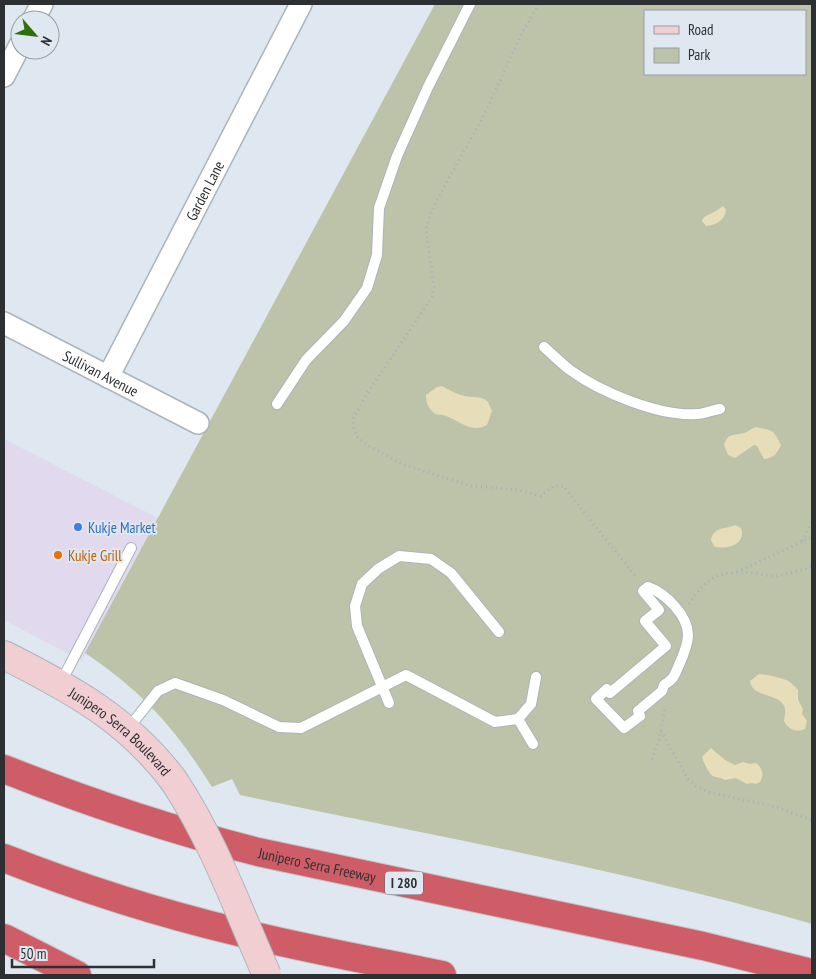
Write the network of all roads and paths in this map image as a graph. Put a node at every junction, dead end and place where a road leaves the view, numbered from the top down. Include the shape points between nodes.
1 (301, 4) edge
2 (470, 4) edge
3 (539, 4) edge
4 (12, 60) edge
5 (4, 76) edge
6 (4, 323) edge
7 (544, 347) dead end
8 (108, 377) junction
9 (277, 404) dead end
10 (720, 409) dead end
11 (198, 423) dead end
12 (812, 522) edge
13 (812, 537) edge
14 (802, 542) junction
15 (131, 548) dead end
16 (812, 567) edge
17 (737, 572) junction
18 (646, 588) junction
19 (683, 618) junction
20 (499, 632) dead end
21 (4, 655) edge
22 (536, 677) dead end
23 (668, 682) junction
24 (60, 684) junction
25 (383, 686) junction
26 (389, 703) dead end
27 (518, 719) junction
28 (127, 730) junction
29 (661, 730) junction
30 (533, 744) dead end
31 (652, 759) dead end
32 (4, 769) edge
33 (812, 820) edge
34 (4, 858) edge
35 (4, 938) edge
36 (812, 973) edge
37 (76, 975) edge
38 (267, 975) edge
39 (442, 975) edge

1 - 8 street, Garden Lane
2 - 9 lane via 397,156 379,208 377,255 367,288 344,321 306,360
3 - 18 path via 430,215 426,230 434,287 431,299 368,392 353,419 354,429 357,437 367,445 404,465 472,486 519,490 541,496 553,486 563,486
4 - 5 street
6 - 8 street, Sullivan Avenue
7 - 10 lane via 589,382 649,408 697,414
8 - 11 street, Sullivan Avenue
12 - 14 path
13 - 14 path
14 - 17 path
15 - 24 lane
16 - 17 path via 772,576
17 - 19 path via 714,577 699,588
18 - 19 lane via 655,590 668,600
18 - 23 lane via 643,591 659,610 645,621 666,646 610,693 607,689 596,699 624,728 640,716 638,711
19 - 23 lane via 688,635 686,647 674,679
20 - 25 lane via 451,573 430,559 399,556 362,584 355,606 358,626
21 - 24 main road, Junipero Serra Boulevard
22 - 27 lane via 531,704
23 - 29 path
24 - 28 main road, Junipero Serra Boulevard via 109,714
25 - 26 lane
25 - 27 lane via 406,675 495,722
25 - 28 lane via 301,728 278,727 223,700 175,683 158,691
27 - 30 lane
28 - 38 main road, Junipero Serra Boulevard, bridge via 155,756 192,809 210,842
29 - 31 path
29 - 33 path via 688,779 696,786
32 - 36 highway, Junipero Serra Freeway / I 280 via 119,812 258,852 703,946
34 - 39 highway via 105,894 198,922
35 - 37 highway

